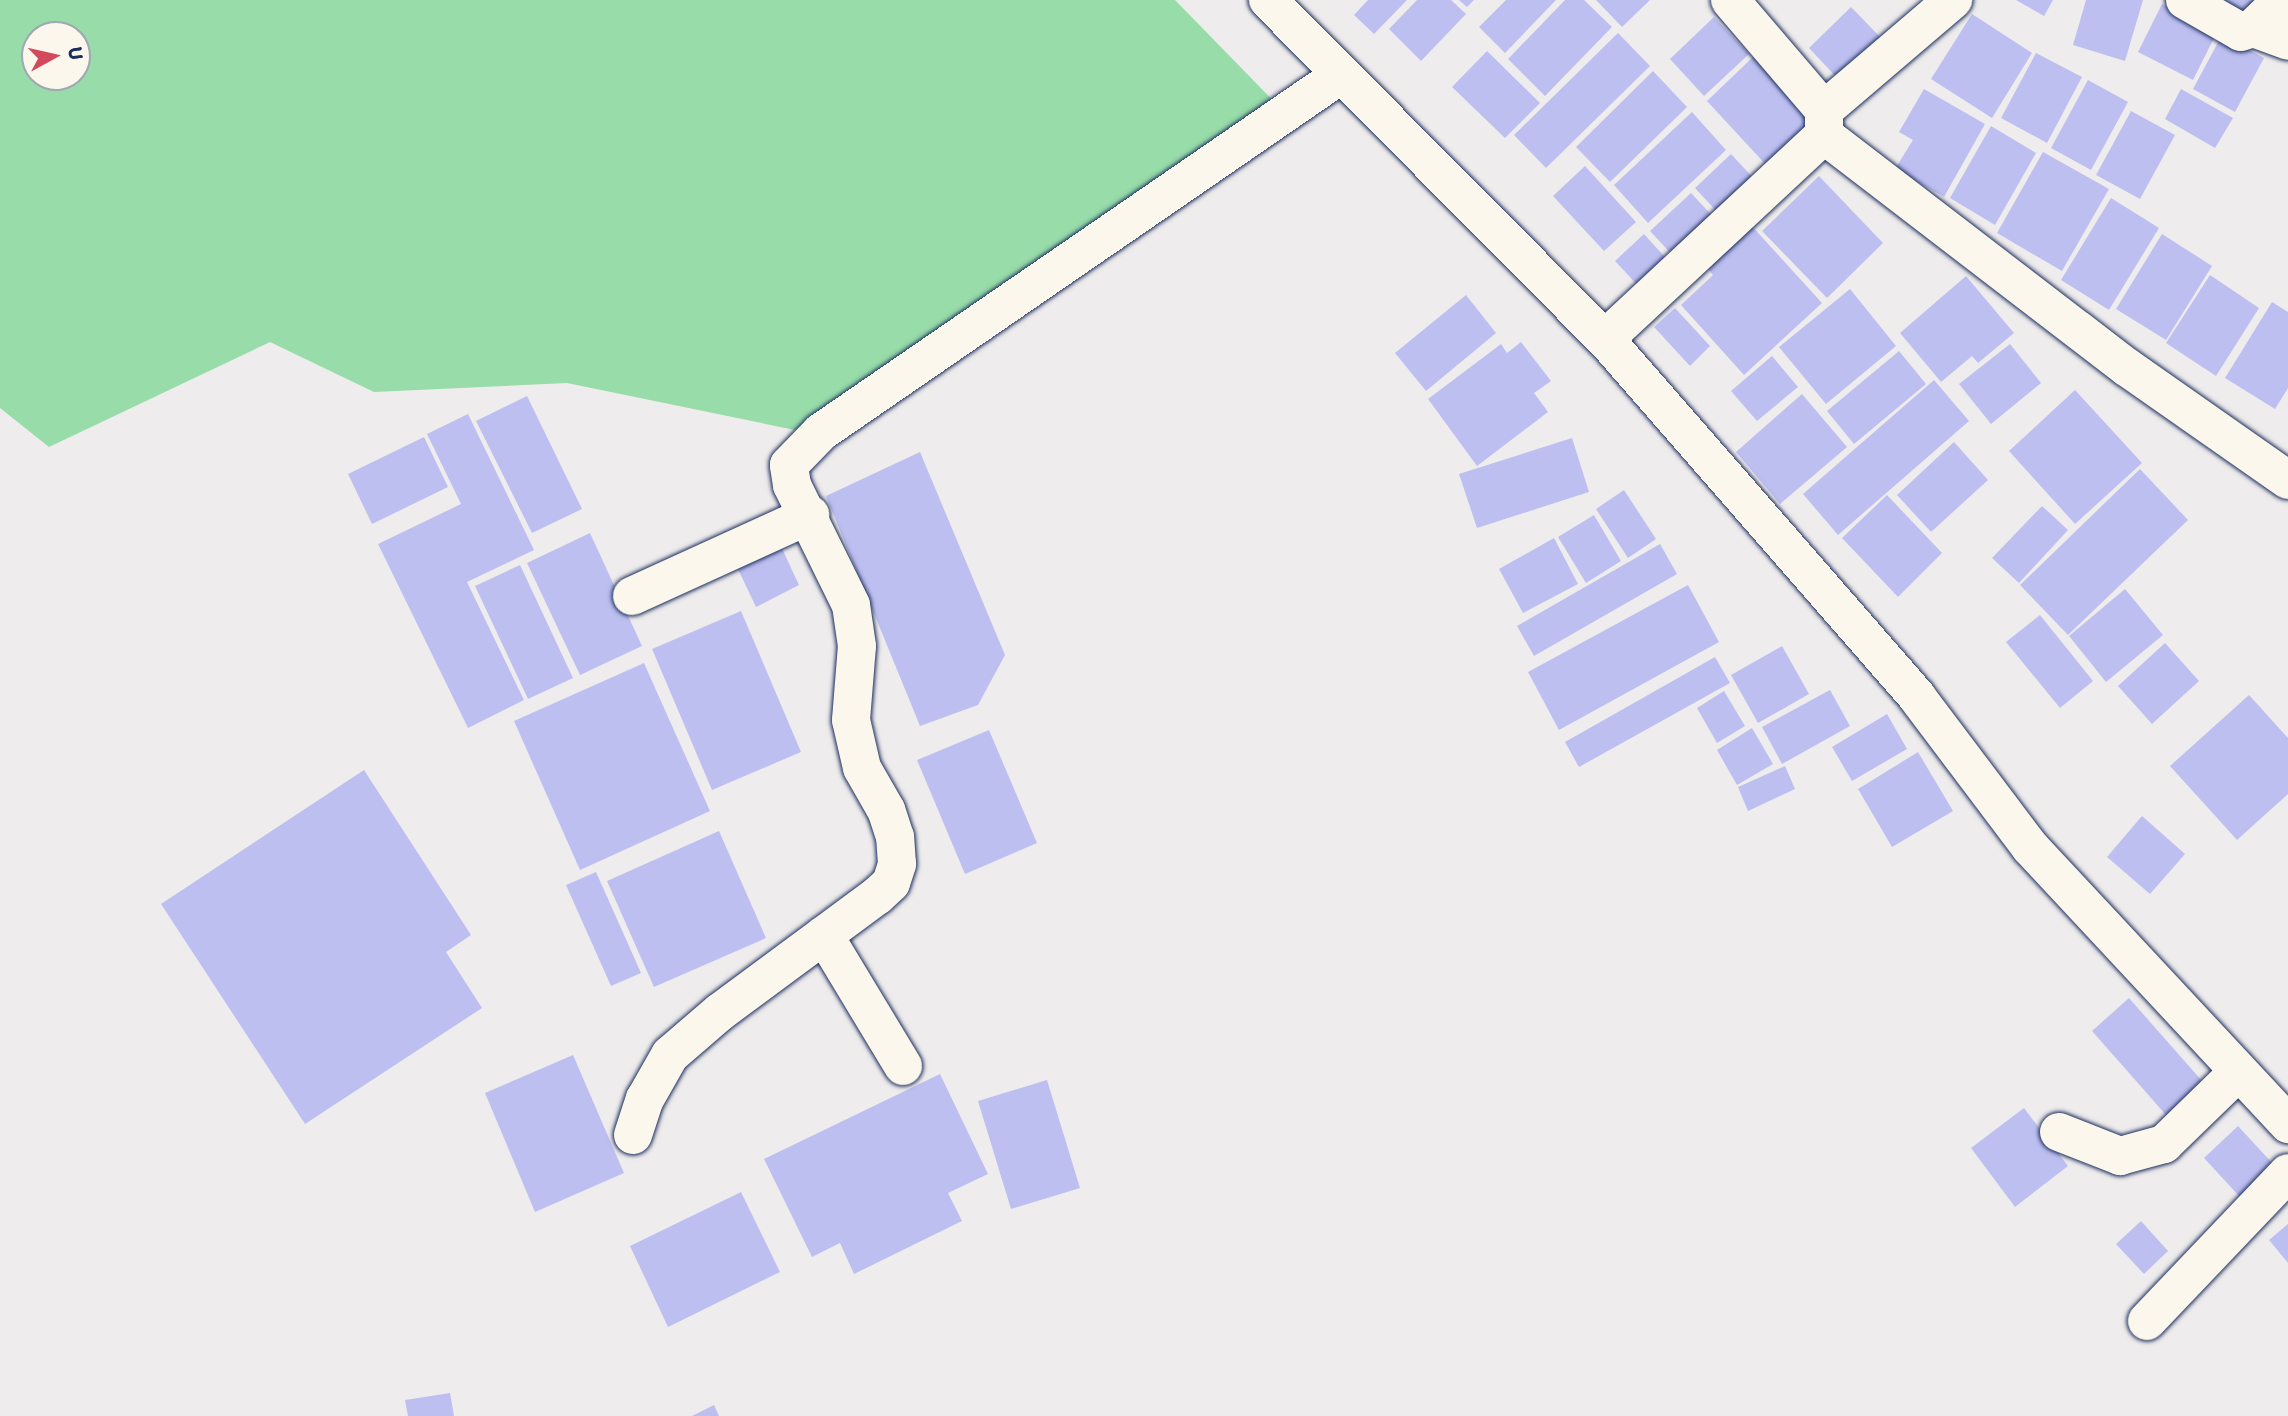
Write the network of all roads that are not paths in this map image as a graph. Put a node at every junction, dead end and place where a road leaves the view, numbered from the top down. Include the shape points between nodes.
1 (1268, 0) edge
2 (1730, 0) edge
3 (1952, 0) edge
4 (2185, 0) edge
5 (2282, 0) edge
6 (2271, 34) edge
7 (1339, 76) junction
8 (1824, 122) junction
9 (1605, 340) junction
10 (2288, 480) edge
11 (810, 514) junction
12 (632, 596) dead end
13 (824, 935) junction
14 (902, 1066) dead end
15 (2236, 1073) junction
16 (2288, 1124) edge
17 (2059, 1132) dead end
18 (633, 1135) dead end
19 (2288, 1173) edge
20 (2147, 1321) dead end

1 - 7 street
2 - 8 street
3 - 8 street
4 - 6 street via 2236,32
5 - 6 street
7 - 9 street
7 - 11 street via 821,432 789,465 792,485
8 - 9 street
8 - 10 street via 2128,368
9 - 15 street via 1917,697 2030,847
11 - 12 street
11 - 13 street via 851,605 857,646 851,720 862,768 892,828 897,864 884,890
13 - 14 street
13 - 18 street via 670,1055 645,1099
15 - 16 street
15 - 17 street via 2164,1144 2120,1156
19 - 20 street

